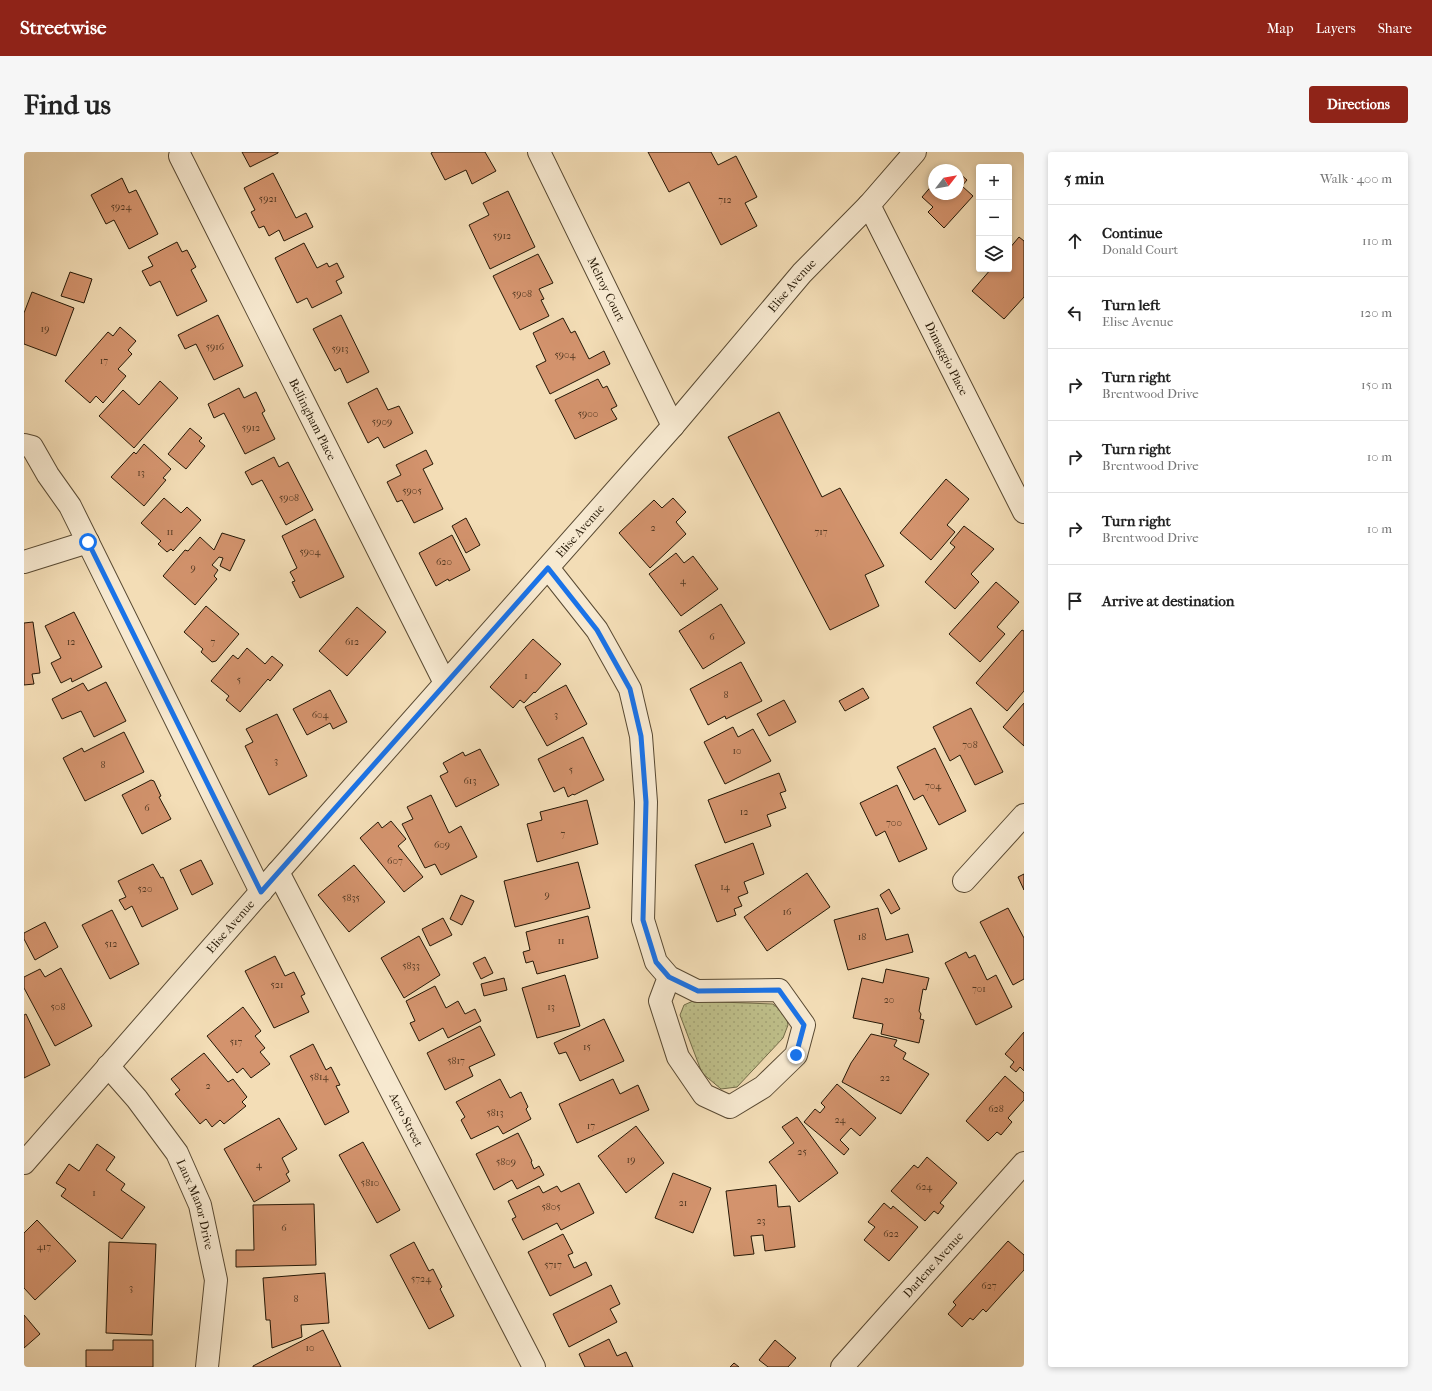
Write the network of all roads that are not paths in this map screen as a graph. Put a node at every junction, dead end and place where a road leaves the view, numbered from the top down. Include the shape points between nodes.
1 (539, 152) edge
2 (915, 152) edge
3 (180, 156) dead end
4 (869, 205) junction
5 (673, 426) junction
6 (24, 445) edge
7 (1024, 512) edge
8 (88, 542) junction
9 (24, 562) edge
10 (548, 568) junction
11 (445, 683) junction
12 (1024, 814) edge
13 (278, 872) junction
14 (964, 881) dead end
15 (261, 892) junction
16 (669, 977) junction
17 (108, 1066) junction
18 (24, 1163) edge
19 (1024, 1163) edge
20 (207, 1367) edge
21 (534, 1367) edge
22 (842, 1367) edge

1 - 5 street, Melroy Court
2 - 4 street, Elise Avenue
3 - 11 street, Bellingham Place
4 - 5 street, Elise Avenue via 802,273
4 - 7 street, Dimaggio Place
5 - 10 street, Elise Avenue
6 - 8 street via 32,447 70,506
8 - 9 street
8 - 15 street
10 - 11 street, Elise Avenue
10 - 16 street via 597,630 630,689 641,736 646,802 643,920 656,962
11 - 13 street, Elise Avenue
12 - 14 street
13 - 15 street, Elise Avenue
13 - 21 street, Aero Street
15 - 17 street, Elise Avenue
16 - 16 street via 660,1001 678,1057 704,1094 730,1107 763,1087 796,1055 804,1025 779,990 698,991
17 - 18 street, Elise Avenue
17 - 20 street, Laux Manor Drive via 137,1099 177,1153 200,1205 216,1280
19 - 22 street, Darlene Avenue

